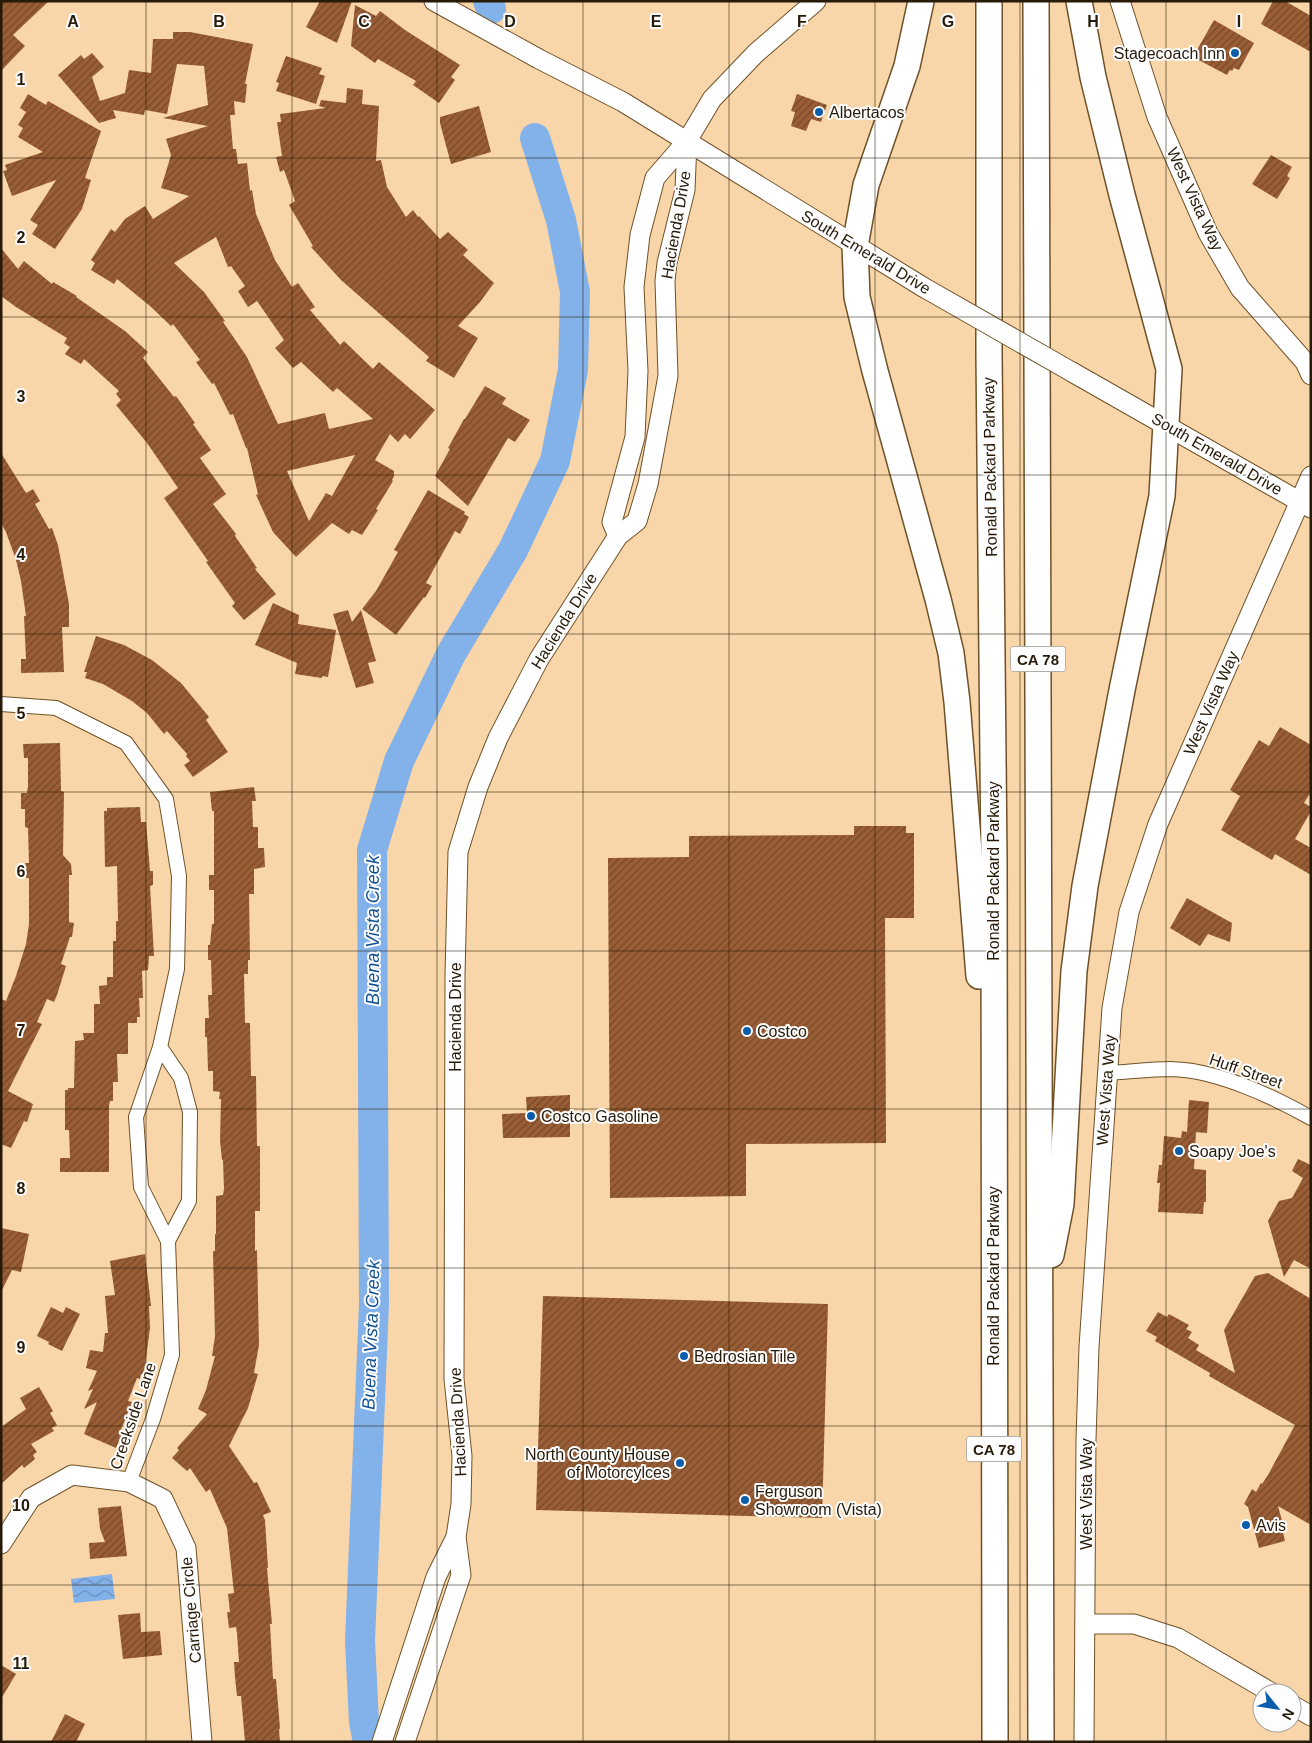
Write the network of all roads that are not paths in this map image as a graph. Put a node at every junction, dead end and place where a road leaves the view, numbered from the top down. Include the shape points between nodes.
1 (434, 1) edge
2 (816, 1) edge
3 (920, 1) edge
4 (989, 1) edge
5 (1036, 1) edge
6 (1079, 1) edge
7 (1120, 1) edge
8 (687, 141) junction
9 (855, 246) junction
10 (1311, 375) edge
11 (1166, 425) junction
12 (1311, 476) edge
13 (1305, 505) edge
14 (618, 536) junction
15 (1, 704) edge
16 (160, 1048) junction
17 (1106, 1073) junction
18 (1311, 1118) edge
19 (993, 1156) junction
20 (168, 1241) junction
21 (1040, 1317) junction
22 (129, 1482) junction
23 (456, 1537) junction
24 (1, 1544) edge
25 (1085, 1624) junction
26 (1255, 1683) edge
27 (202, 1742) edge
28 (382, 1742) edge
29 (405, 1742) edge
30 (995, 1742) edge
31 (1041, 1742) edge
32 (1084, 1742) edge

1 - 8 main road, South Emerald Drive via 624,102
2 - 8 main road, Hacienda Drive via 756,53 712,99
3 - 9 highway via 906,66 866,186
4 - 19 highway, Ronald Packard Parkway / CA 78
5 - 21 highway, CA 78
6 - 11 highway via 1125,204 1170,369
7 - 10 main road, West Vista Way via 1157,117 1208,233 1240,288 1305,362
8 - 9 main road, South Emerald Drive
8 - 14 main road, Hacienda Drive via 684,190 665,281 668,376 663,405 648,484 637,521
8 - 14 main road, Hacienda Drive via 655,178 640,235 634,287 638,371 635,437 612,522
9 - 11 main road, South Emerald Drive, bridge
9 - 19 highway via 861,315 951,653
11 - 13 main road, South Emerald Drive
11 - 21 highway via 1162,496 1085,886 1074,971 1061,1204
12 - 13 main road, West Vista Way
13 - 17 main road, West Vista Way via 1158,824 1129,912 1112,1008
14 - 23 main road, Hacienda Drive via 541,656 498,738 478,787 458,852 454,1379 462,1466
15 - 16 street, Creekside Lane via 56,708 126,743 166,799 179,876 177,969
16 - 20 street, Creekside Lane via 136,1117 141,1187
16 - 20 street, Creekside Lane via 181,1078 190,1112 189,1201
17 - 18 street, Huff Street via 1172,1069 1218,1077 1281,1101
17 - 25 main road, West Vista Way via 1089,1347
19 - 30 highway, Ronald Packard Parkway / CA 78
20 - 22 street, Creekside Lane via 172,1355 153,1419
21 - 31 highway, CA 78
22 - 24 main road, Carriage Circle via 72,1475 31,1498
22 - 27 main road, Carriage Circle via 163,1499 186,1548
23 - 28 main road, Hacienda Drive via 436,1577
23 - 29 main road, Hacienda Drive via 461,1575
25 - 26 main road via 1134,1624 1178,1638
25 - 32 main road, West Vista Way

